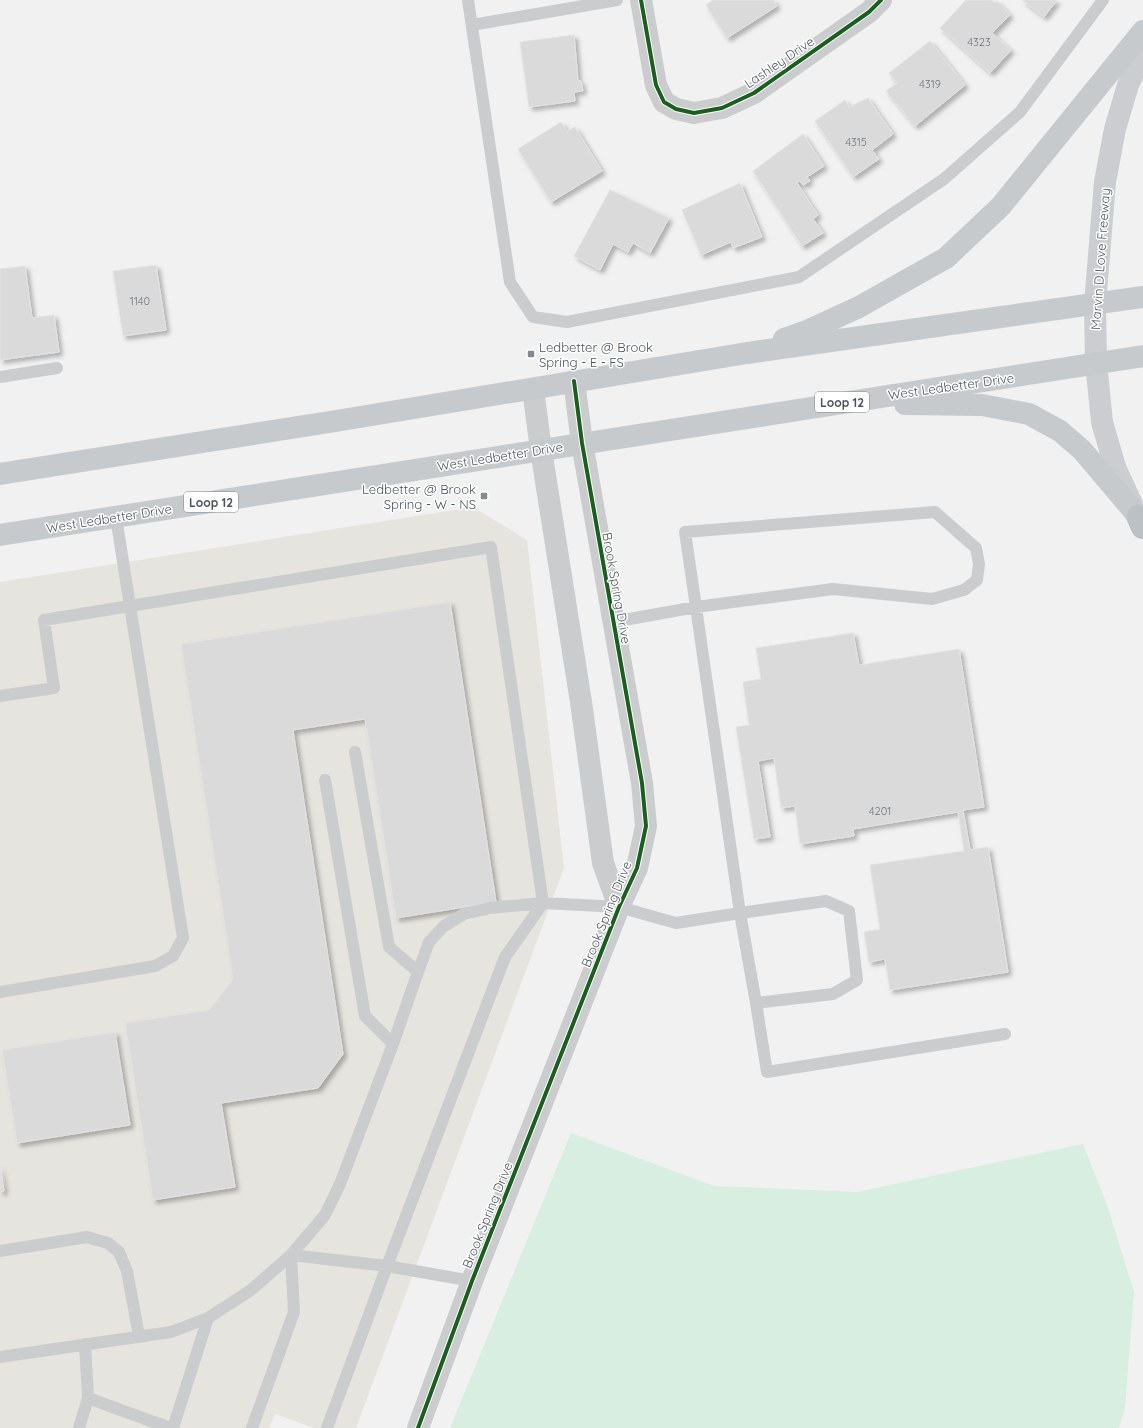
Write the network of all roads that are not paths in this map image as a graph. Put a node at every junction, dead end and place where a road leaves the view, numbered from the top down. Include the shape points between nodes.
1 (468, 0) edge
2 (617, 0) edge
3 (641, 0) edge
4 (881, 0) edge
5 (1103, 0) edge
6 (472, 25) junction
7 (1143, 31) edge
8 (1143, 51) edge
9 (1143, 296) edge
10 (1095, 304) junction
11 (747, 353) junction
12 (1143, 356) edge
13 (1096, 363) junction
14 (57, 368) dead end
15 (0, 376) edge
16 (574, 381) junction
17 (533, 389) junction
18 (844, 402) junction
19 (582, 443) junction
20 (542, 450) junction
21 (0, 474) edge
22 (116, 517) junction
23 (1141, 526) edge
24 (0, 535) edge
25 (130, 606) junction
26 (696, 608) junction
27 (613, 622) junction
28 (0, 696) edge
29 (355, 752) dead end
30 (325, 780) dead end
31 (543, 903) junction
32 (620, 907) junction
33 (740, 913) junction
34 (418, 972) junction
35 (0, 992) edge
36 (756, 1003) junction
37 (1005, 1034) dead end
38 (393, 1044) junction
39 (0, 1250) edge
40 (291, 1255) junction
41 (387, 1266) junction
42 (472, 1281) junction
43 (208, 1318) junction
44 (139, 1336) junction
45 (85, 1344) junction
46 (0, 1357) edge
47 (88, 1398) junction
48 (79, 1428) edge
49 (172, 1428) edge
50 (252, 1428) edge
51 (327, 1428) edge
52 (418, 1428) edge

1 - 6 lane
2 - 6 lane
3 - 4 street, Lashley Drive via 656,85 664,102 676,109 694,113 722,108 754,92 869,12
5 - 6 lane via 1020,112 944,179 799,277 567,322 533,318 510,282
7 - 11 main road via 1001,206 946,258 859,307 809,330
8 - 10 main road, Marvin D Love Freeway via 1128,86 1105,182
9 - 10 main road
10 - 11 main road
10 - 13 main road, Marvin D Love Freeway
11 - 16 main road
12 - 13 main road, West Ledbetter Drive / Loop 12
13 - 18 main road, West Ledbetter Drive / Loop 12
13 - 23 main road, Marvin D Love Freeway via 1102,422 1115,467
14 - 15 lane
16 - 17 main road
16 - 19 street, Brook Spring Drive
17 - 20 street, Brook Spring Drive
17 - 21 main road
18 - 19 main road, West Ledbetter Drive / Loop 12
18 - 23 main road via 982,405 1029,414 1060,431 1082,450
19 - 20 main road, West Ledbetter Drive / Loop 12
19 - 27 street, Brook Spring Drive
20 - 22 main road, West Ledbetter Drive / Loop 12
20 - 32 street, Brook Spring Drive via 603,863
22 - 24 main road, West Ledbetter Drive / Loop 12
22 - 25 lane
25 - 28 lane via 44,620 54,688
25 - 31 lane via 491,547
25 - 35 lane via 183,938 173,956 155,966
26 - 26 lane via 685,532 935,512 976,548 979,564 977,580 964,590 932,599 833,589
26 - 27 lane
26 - 33 lane
27 - 32 street, Brook Spring Drive via 642,783 646,826 637,868
29 - 34 lane via 389,948
30 - 38 lane via 365,1016
31 - 32 lane
31 - 34 lane via 490,908 464,914 444,926 430,942
31 - 41 lane via 504,956
32 - 33 lane via 676,923
32 - 42 street, Brook Spring Drive
33 - 36 lane
33 - 36 lane via 826,901 849,911 857,980 833,994
34 - 38 lane
36 - 37 lane via 767,1072
38 - 40 lane via 340,1184 324,1215
39 - 44 lane via 87,1236 108,1243 119,1252 127,1271
40 - 41 lane
40 - 43 lane via 251,1290
40 - 50 lane via 294,1312
41 - 42 lane
41 - 51 lane
42 - 52 street, Brook Spring Drive
43 - 44 lane via 171,1332
43 - 49 lane
44 - 45 lane
45 - 46 lane
45 - 47 lane
47 - 48 lane
47 - 49 lane

